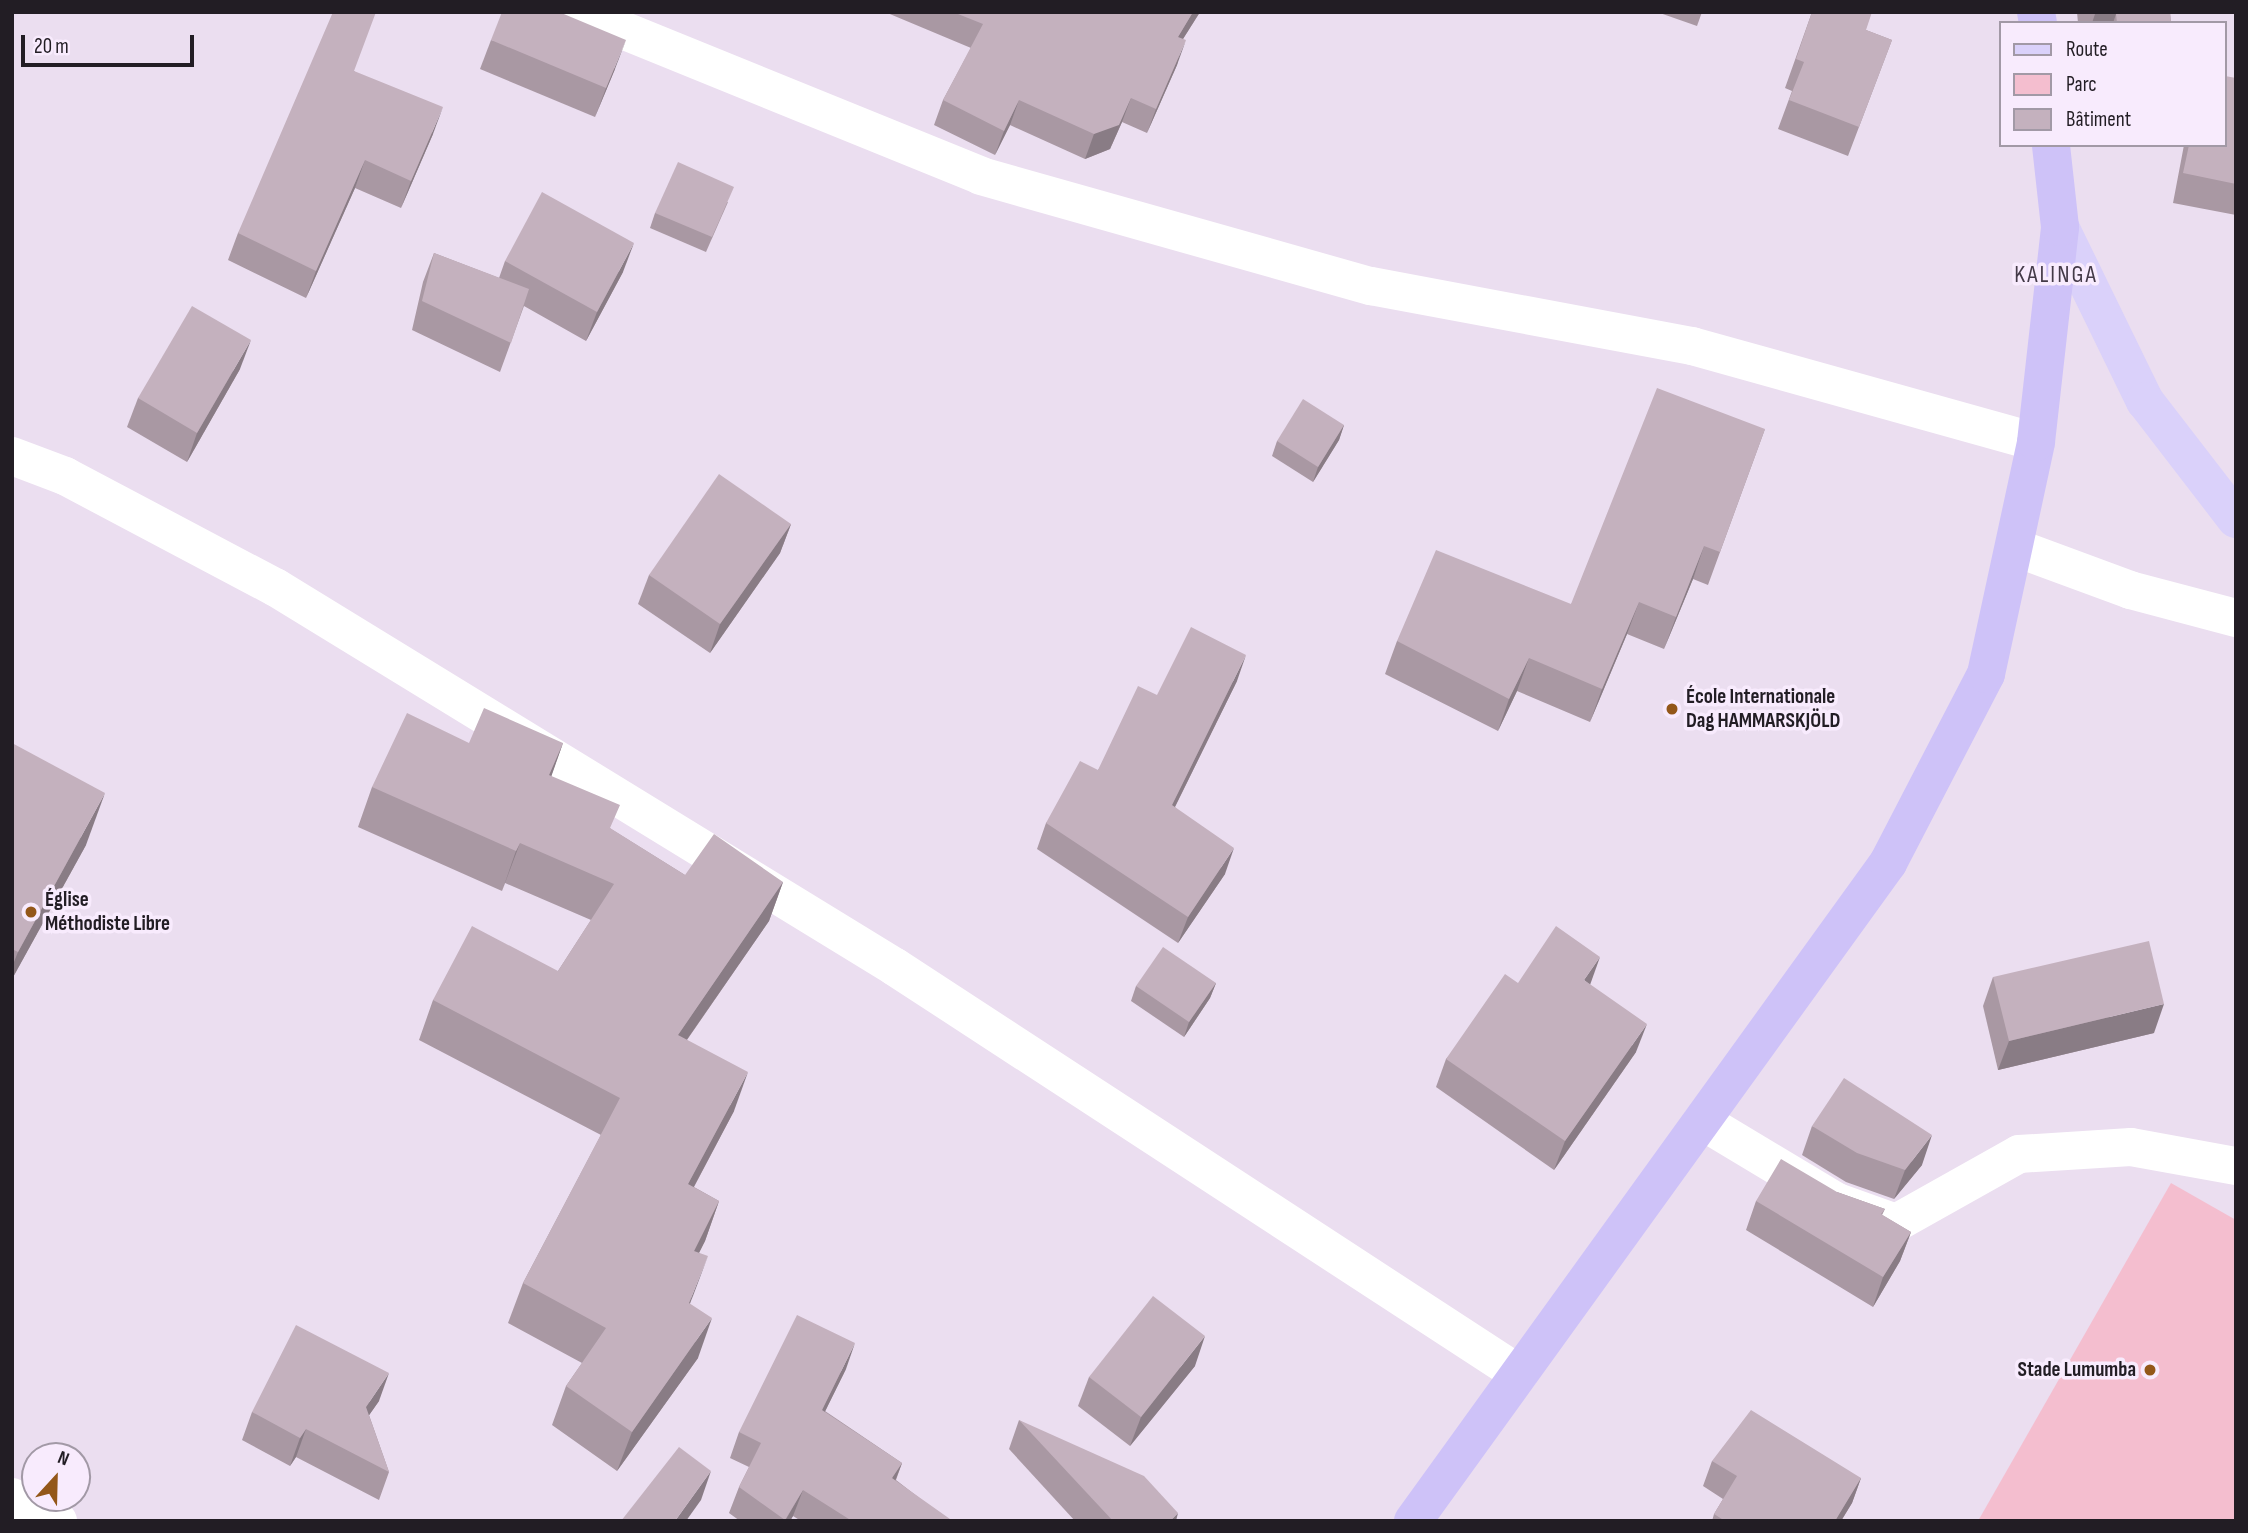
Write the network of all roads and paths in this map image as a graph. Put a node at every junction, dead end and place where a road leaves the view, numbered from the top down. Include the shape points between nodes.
1 (578, 12) edge
2 (2051, 147) edge
3 (2060, 227) junction
4 (2036, 442) junction
5 (12, 456) edge
6 (2236, 519) edge
7 (2014, 547) junction
8 (2236, 618) edge
9 (1702, 1121) junction
10 (2236, 1166) edge
11 (1519, 1374) junction
12 (12, 1497) edge
13 (58, 1521) edge
14 (1413, 1521) edge

1 - 4 street via 981,176 1371,286 1692,346
2 - 3 highway
3 - 4 highway
3 - 6 main road via 2145,401
4 - 7 highway
5 - 11 street via 65,476 275,587 895,967
7 - 8 street via 2130,590
7 - 9 highway via 1986,674 1888,863
9 - 10 street via 1837,1202 1896,1223 2019,1154 2131,1147
9 - 11 highway
11 - 14 highway
12 - 13 street

